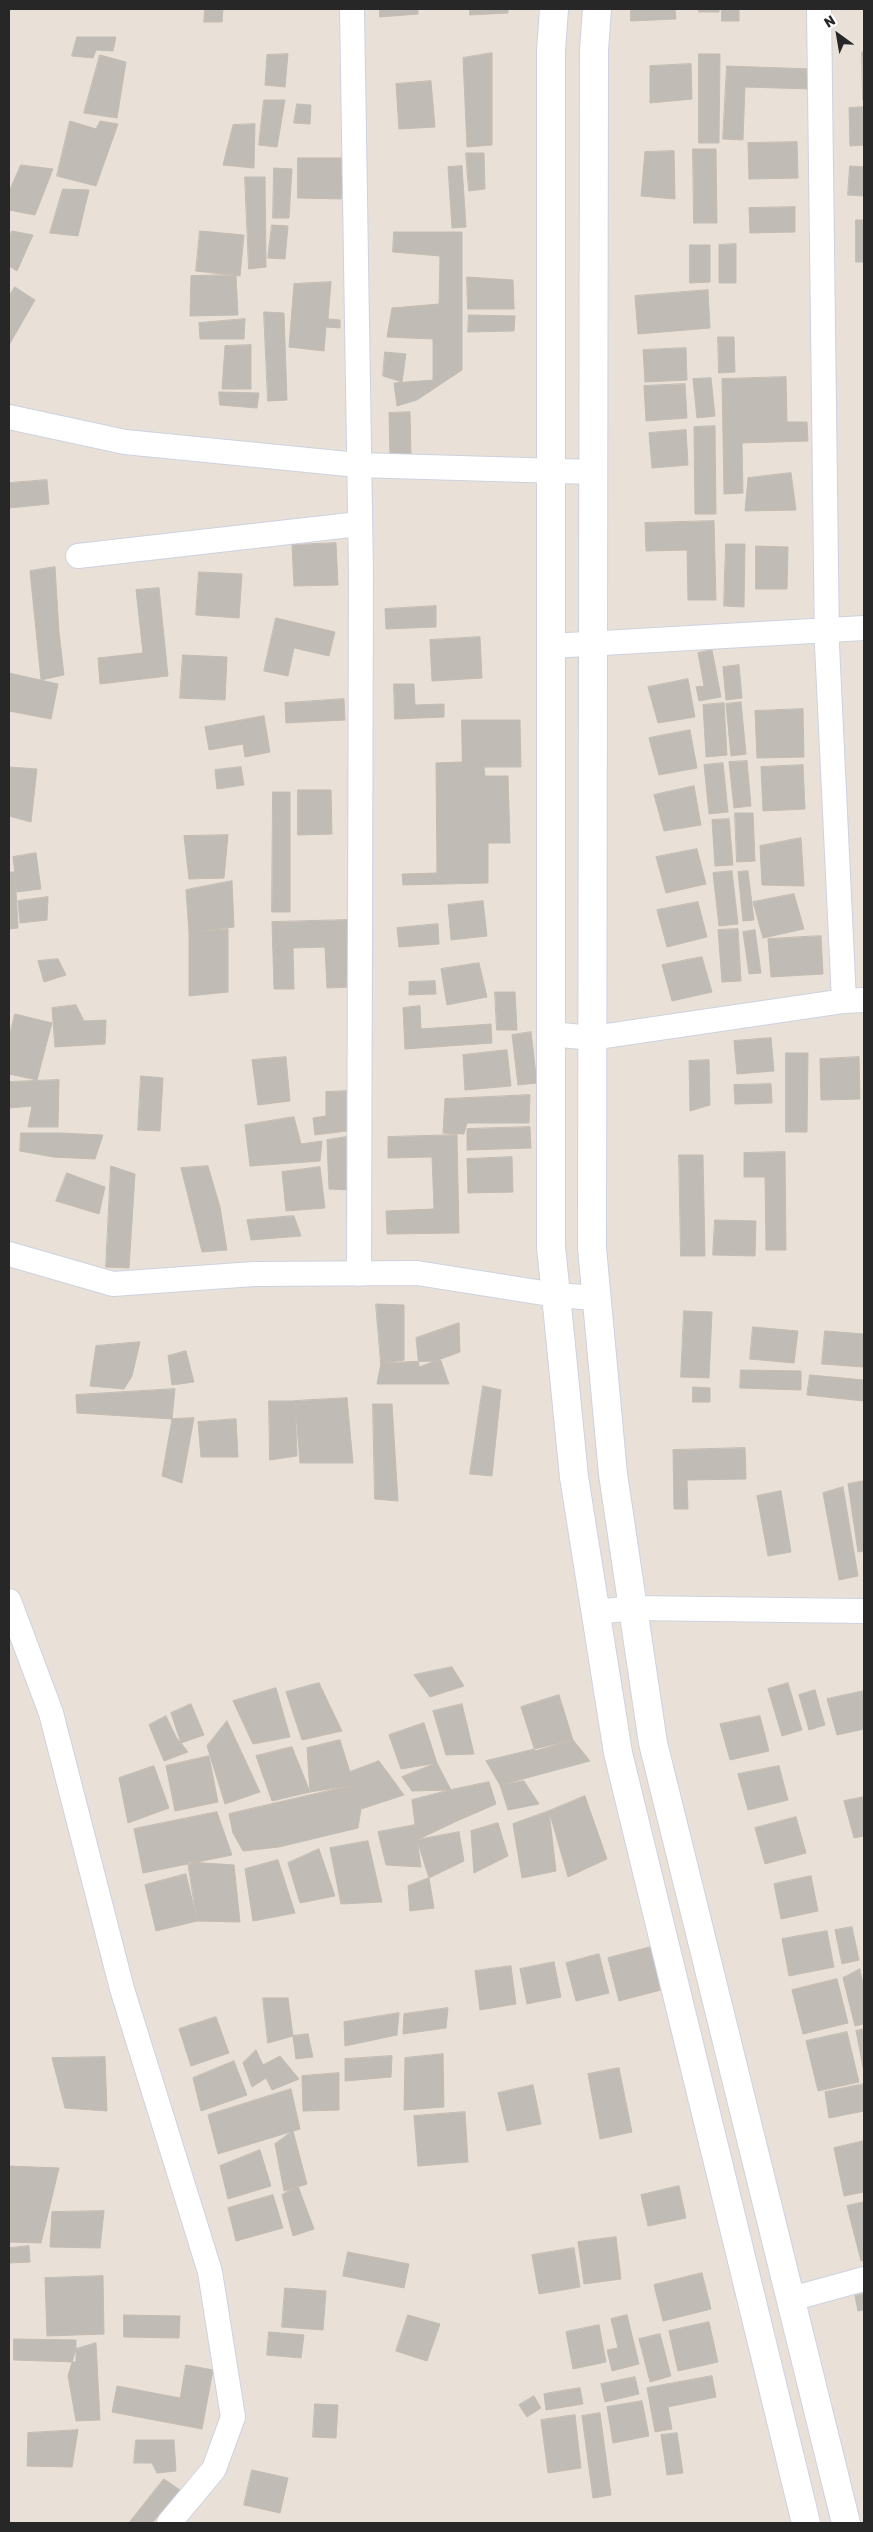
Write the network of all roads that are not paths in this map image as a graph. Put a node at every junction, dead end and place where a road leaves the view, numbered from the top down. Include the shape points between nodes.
1 (352, 9) edge
2 (554, 9) edge
3 (596, 9) edge
4 (819, 9) edge
5 (9, 417) edge
6 (358, 465) junction
7 (551, 471) junction
8 (593, 472) junction
9 (360, 524) junction
10 (78, 556) dead end
11 (827, 628) junction
12 (864, 628) edge
13 (593, 642) junction
14 (551, 646) junction
15 (854, 1000) edge
16 (551, 1034) junction
17 (592, 1038) junction
18 (9, 1254) edge
19 (359, 1274) junction
20 (556, 1295) junction
21 (596, 1298) junction
22 (9, 1601) edge
23 (633, 1608) junction
24 (864, 1611) edge
25 (596, 1612) junction
26 (864, 2279) edge
27 (791, 2299) junction
28 (168, 2523) edge
29 (806, 2523) edge
30 (846, 2523) edge

1 - 6 street
2 - 7 main road via 551,50
3 - 8 main road
4 - 11 street
5 - 6 street via 125,442
6 - 7 street
6 - 9 street
7 - 8 street
7 - 14 main road
8 - 13 main road
9 - 10 street
9 - 19 street
11 - 12 street
11 - 13 street
11 - 15 street
13 - 14 street
13 - 17 main road
14 - 16 main road
15 - 17 street
16 - 17 street
16 - 20 main road via 551,1247
17 - 21 main road via 592,1248
18 - 19 street via 113,1284 254,1274
19 - 20 street via 417,1273
20 - 21 street
20 - 25 main road via 574,1477
21 - 23 main road via 613,1474
22 - 28 street via 51,1713 122,1989 210,2272 233,2417 214,2469
23 - 24 street
23 - 25 street
23 - 27 main road via 653,1743
25 - 29 main road via 618,1753
26 - 27 street
27 - 30 main road

